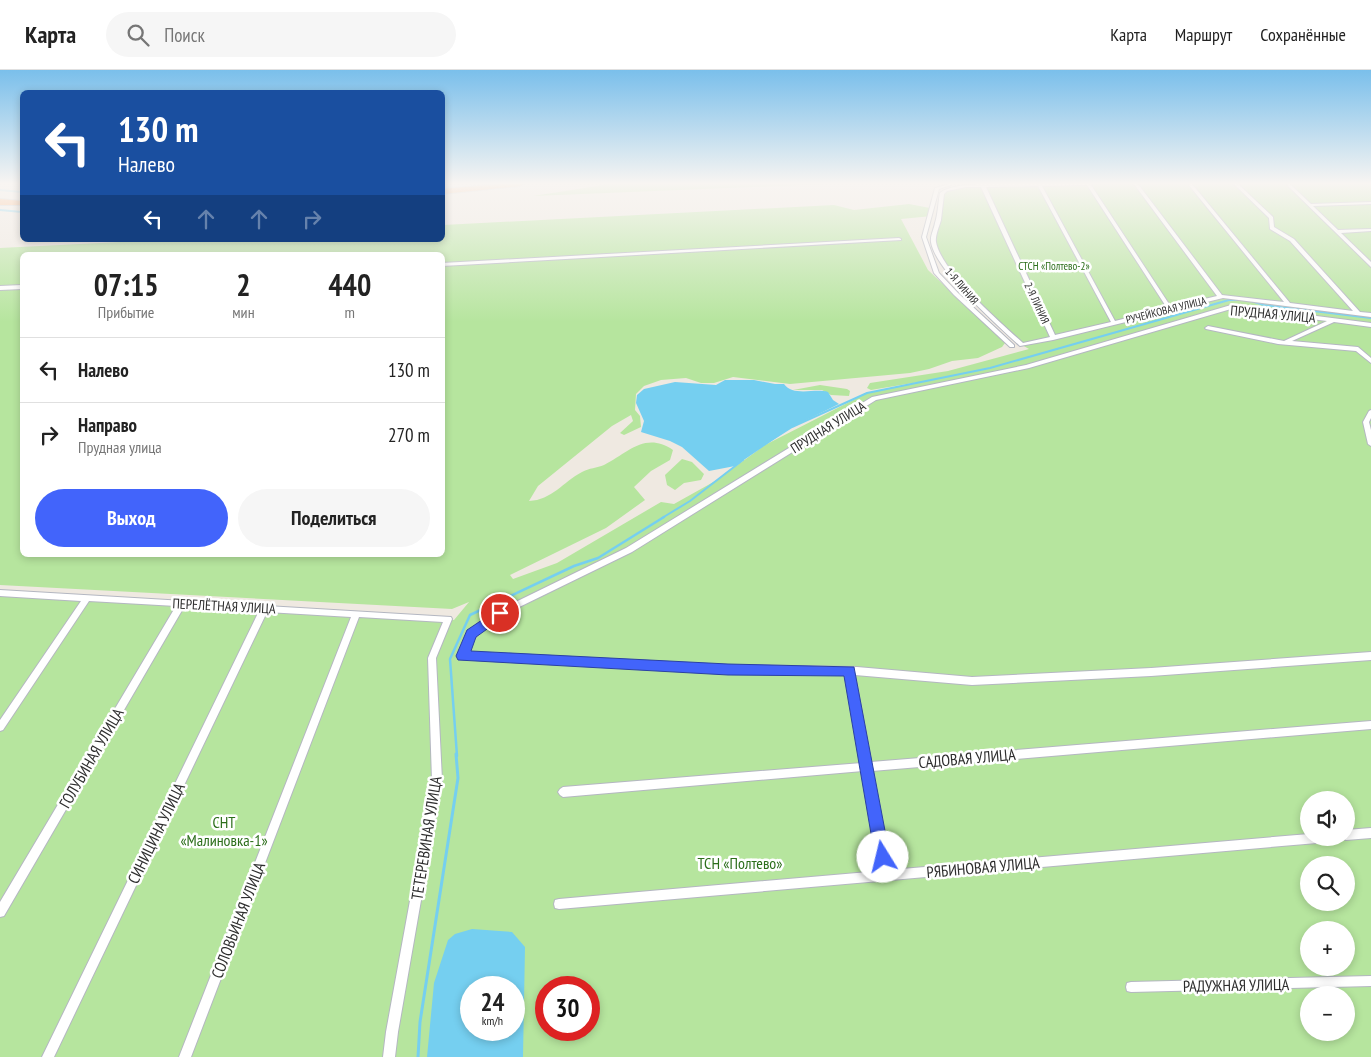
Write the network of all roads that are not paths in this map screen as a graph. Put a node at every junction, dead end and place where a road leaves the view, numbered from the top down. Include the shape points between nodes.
1 (926, 230) edge
2 (936, 230) edge
3 (1004, 230) edge
4 (1064, 230) edge
5 (1118, 230) edge
6 (1171, 230) edge
7 (1228, 230) edge
8 (1275, 230) edge
9 (1370, 230) edge
10 (1337, 232) joint
11 (899, 240) dead end
12 (1370, 262) edge
13 (445, 265) edge
14 (20, 287) edge
15 (0, 288) edge
16 (1220, 296) junction
17 (1288, 304) junction
18 (1170, 309) junction
19 (1358, 313) junction
20 (1371, 315) edge
21 (1334, 320) junction
22 (1114, 323) junction
23 (1371, 325) edge
24 (1208, 328) dead end
25 (1054, 338) junction
26 (1286, 342) junction
27 (1022, 345) joint
28 (1012, 346) dead end
29 (1371, 361) edge
30 (1371, 412) edge
31 (1370, 436) edge
32 (1371, 444) edge
33 (1, 594) edge
34 (87, 598) junction
35 (182, 604) junction
36 (264, 608) junction
37 (356, 614) junction
38 (448, 620) joint
39 (1371, 656) edge
40 (850, 671) junction
41 (1371, 725) edge
42 (0, 727) edge
43 (868, 766) junction
44 (563, 792) dead end
45 (1371, 833) edge
46 (1355, 834) edge
47 (1300, 839) edge
48 (886, 875) junction
49 (559, 904) dead end
50 (0, 912) edge
51 (1371, 981) edge
52 (1131, 987) dead end
53 (48, 1057) edge
54 (185, 1057) edge
55 (389, 1057) edge

1 - 28 street via 924,238 937,273
2 - 27 street, 1-Я ЛИНИЯ via 933,241 950,273
3 - 25 street, 2-Я ЛИНИЯ
4 - 22 street
5 - 18 street
6 - 16 street
7 - 17 street
8 - 19 street via 1292,240
9 - 10 street
10 - 12 street
11 - 13 street
14 - 15 street
16 - 17 street, РУЧЕЙКОВАЯ УЛИЦА
16 - 18 street, РУЧЕЙКОВАЯ УЛИЦА
17 - 19 street, РУЧЕЙКОВАЯ УЛИЦА
18 - 22 street, РУЧЕЙКОВАЯ УЛИЦА
19 - 20 street, РУЧЕЙКОВАЯ УЛИЦА
21 - 23 street, ПРУДНАЯ УЛИЦА
21 - 26 street
21 - 40 street, ПРУДНАЯ УЛИЦА via 1232,307 1027,367 874,398 629,550 500,613 471,634 462,656 728,669
22 - 25 street, РУЧЕЙКОВАЯ УЛИЦА
24 - 26 street
25 - 27 street, РУЧЕЙКОВАЯ УЛИЦА
26 - 29 street via 1358,349
30 - 31 street via 1366,422
31 - 32 street
33 - 34 street, ПЕРЕЛЁТНАЯ УЛИЦА
34 - 35 street, ПЕРЕЛЁТНАЯ УЛИЦА
34 - 42 street
35 - 36 street, ПЕРЕЛЁТНАЯ УЛИЦА
35 - 50 street, ГОЛУБИНАЯ УЛИЦА
36 - 37 street, ПЕРЕЛЁТНАЯ УЛИЦА
36 - 53 street, СИНИЦИНА УЛИЦА
37 - 38 street, ПЕРЕЛЁТНАЯ УЛИЦА
37 - 54 street, СОЛОВЬИНАЯ УЛИЦА
38 - 55 street, ТЕТЕРЕВИНАЯ УЛИЦА via 432,658 437,780
39 - 40 street via 972,681
40 - 43 street
41 - 43 street, САДОВАЯ УЛИЦА
43 - 44 street, САДОВАЯ УЛИЦА
43 - 48 street
45 - 46 street
47 - 48 street, РЯБИНОВАЯ УЛИЦА
48 - 49 street, РЯБИНОВАЯ УЛИЦА
51 - 52 street, РАДУЖНАЯ УЛИЦА

